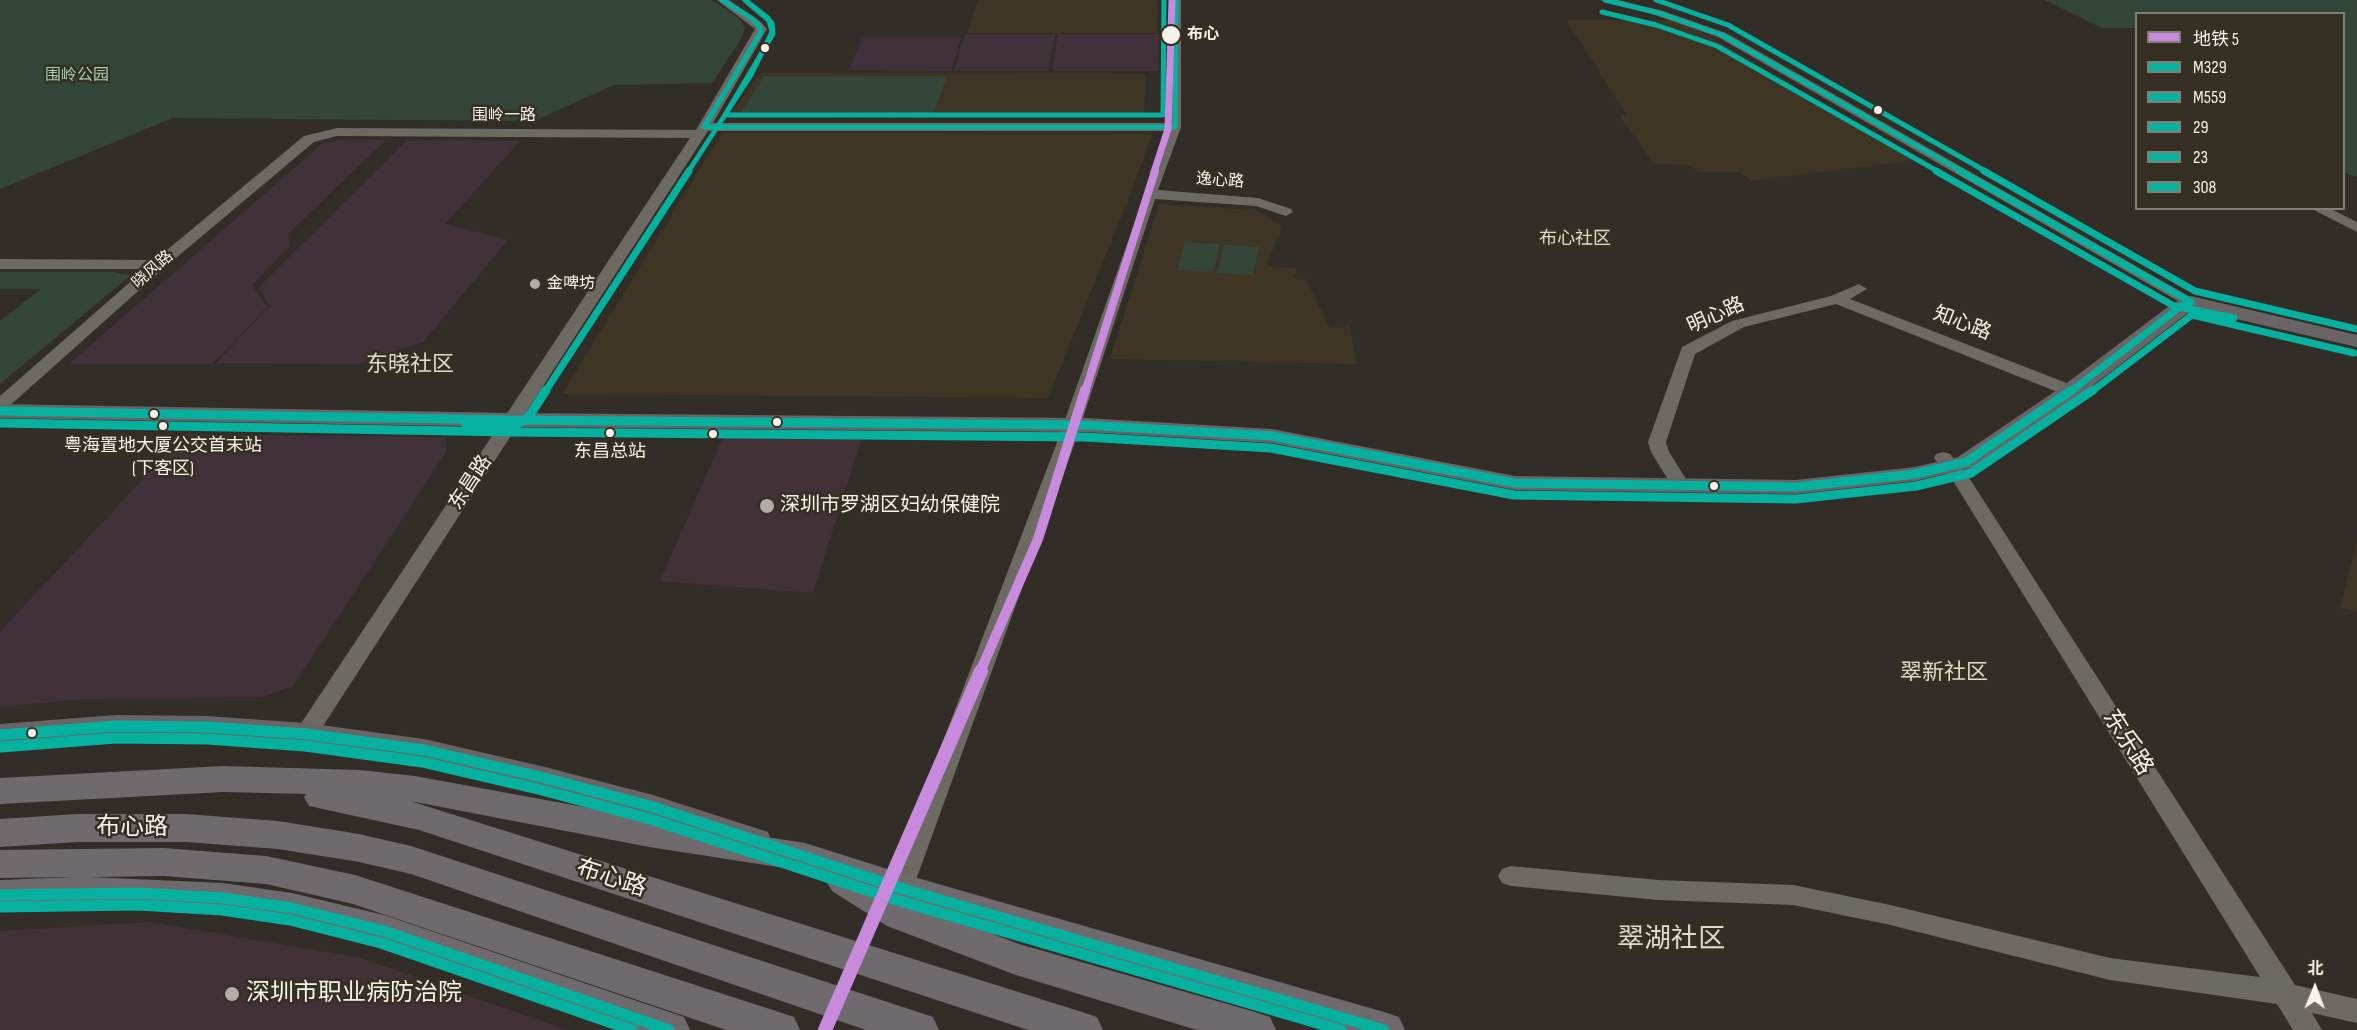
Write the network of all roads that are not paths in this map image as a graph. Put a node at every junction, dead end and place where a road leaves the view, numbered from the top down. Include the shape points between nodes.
1 (722, 0) edge
2 (1176, 0) edge
3 (1605, 0) edge
4 (1175, 127) junction
5 (701, 131) junction
6 (309, 139) joint
7 (1149, 194) junction
8 (2321, 210) edge
9 (1286, 212) dead end
10 (2357, 212) edge
11 (2357, 228) edge
12 (0, 264) edge
13 (159, 265) junction
14 (1859, 290) dead end
15 (1837, 299) junction
16 (2185, 299) junction
17 (2357, 336) edge
18 (2357, 341) edge
19 (2063, 387) junction
20 (1, 405) edge
21 (515, 416) junction
22 (1074, 419) junction
23 (1947, 462) junction
24 (1677, 479) junction
25 (306, 734) junction
26 (0, 735) edge
27 (129, 785) junction
28 (0, 791) edge
29 (0, 832) edge
30 (804, 857) junction
31 (0, 864) edge
32 (1510, 876) dead end
33 (900, 888) junction
34 (0, 895) edge
35 (2287, 995) junction
36 (2357, 1011) edge
37 (669, 1030) edge
38 (779, 1030) edge
39 (918, 1030) edge
40 (1082, 1030) edge
41 (1256, 1030) edge
42 (1384, 1030) edge
43 (2308, 1030) edge

1 - 5 street, 东昌路 via 751,18 761,32
2 - 4 street
3 - 16 street via 1665,14 1722,35
4 - 5 street, 围岭一路
4 - 7 street
5 - 6 street, 围岭一路 via 338,132
5 - 21 street, 东昌路
6 - 13 street, 晓风路
7 - 9 street, 逸心路 via 1258,202
7 - 22 street
8 - 10 street
8 - 11 street
12 - 13 street
13 - 20 street, 晓风路
14 - 15 street, 明心路
15 - 19 street, 知心路
15 - 24 street, 明心路 via 1738,324 1688,351 1657,442
16 - 17 main road via 2204,298
16 - 18 main road
16 - 19 main road via 2161,305
19 - 23 main road
20 - 21 main road
21 - 22 main road
21 - 25 street, 东昌路
22 - 23 main road via 1272,436 1495,480 1538,484 1796,487 1916,474
22 - 24 main road via 1265,422 1520,473
22 - 33 street
23 - 24 main road via 1819,476
23 - 35 street, 东乐路
25 - 26 main road via 116,726
25 - 30 main road via 424,750 545,778 652,807
27 - 28 highway, 布心路
27 - 30 highway, 布心路 via 276,779 393,787
27 - 40 highway, 布心路 via 271,791 324,797 421,817
29 - 39 highway, 布心路 via 186,828 278,835 359,848 465,877
30 - 33 highway
30 - 41 highway via 912,920 1013,958
31 - 38 highway via 164,862 305,876
32 - 35 street via 1658,890 1793,895 2110,969
33 - 42 highway
34 - 37 highway via 138,892 291,908 384,931
35 - 36 street
35 - 43 street, 东乐路

